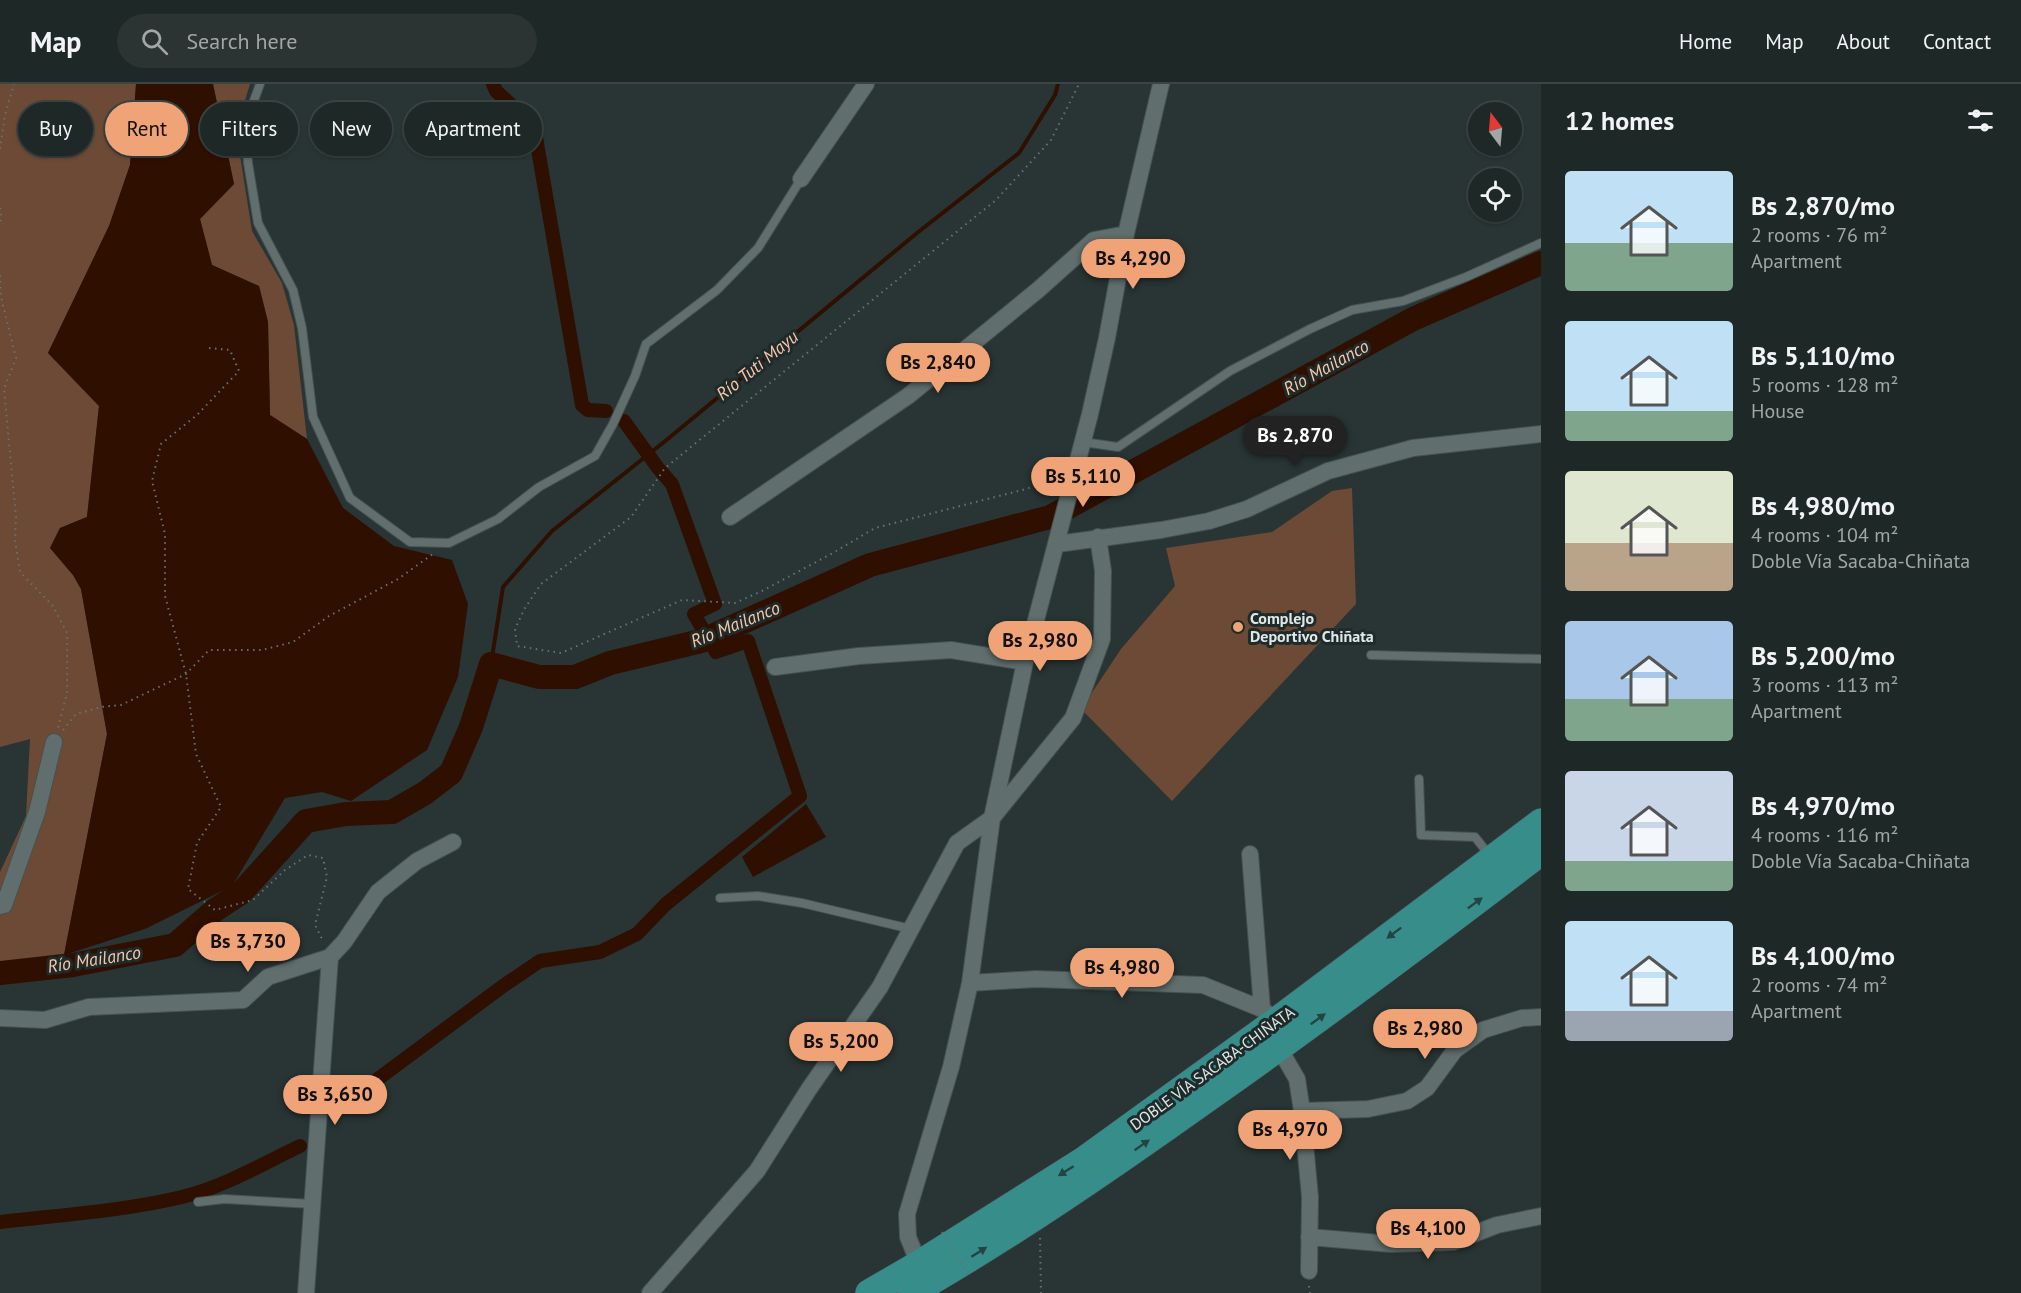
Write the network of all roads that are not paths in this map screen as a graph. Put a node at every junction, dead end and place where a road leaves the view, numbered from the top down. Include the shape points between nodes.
1 (260, 84) edge
2 (866, 84) edge
3 (1161, 84) edge
4 (801, 179) joint
5 (1126, 234) junction
6 (1541, 243) edge
7 (1541, 434) edge
8 (1083, 442) junction
9 (730, 517) dead end
10 (1098, 537) junction
11 (1057, 544) junction
12 (1371, 655) dead end
13 (1541, 659) edge
14 (1025, 662) junction
15 (775, 667) dead end
16 (54, 742) road end
17 (1419, 779) dead end
18 (992, 818) junction
19 (1541, 822) edge
20 (453, 842) dead end
21 (1541, 852) edge
22 (1250, 854) dead end
23 (1493, 858) junction
24 (720, 898) dead end
25 (0, 906) edge
26 (911, 929) junction
27 (330, 957) junction
28 (970, 983) junction
29 (1269, 1015) junction
30 (1541, 1017) edge
31 (0, 1018) edge
32 (1279, 1048) junction
33 (1302, 1111) junction
34 (198, 1202) dead end
35 (312, 1204) junction
36 (1541, 1216) edge
37 (1310, 1237) junction
38 (920, 1264) junction
39 (1309, 1271) dead end
40 (954, 1280) edge
41 (306, 1293) edge
42 (650, 1293) edge
43 (869, 1293) edge
44 (911, 1293) edge

1 - 4 lane via 245,125 248,163 258,223 294,290 313,417 350,498 410,542 449,543 498,519 539,487 595,456 613,424 646,344 717,290 758,248
2 - 4 street
3 - 5 street
5 - 8 street
5 - 9 street via 1094,240 908,396
6 - 8 lane via 1402,301 1352,310 1310,329 1230,371 1118,447
7 - 10 street via 1413,448 1328,471 1247,509 1209,521
8 - 11 street
10 - 11 street
10 - 18 street via 1103,571 1102,639 1073,718
11 - 14 street
12 - 13 lane
14 - 15 street via 951,650
14 - 18 street
16 - 25 street via 37,812 4,905
17 - 23 lane via 1422,835 1475,837
18 - 26 street via 957,843
18 - 28 street
19 - 23 highway, DOBLE VÍA SACABA-CHIÑATA
20 - 27 street via 417,861 378,892
32 -> 21 highway, DOBLE VÍA SACABA-CHIÑATA
22 - 29 street
23 -> 29 highway, DOBLE VÍA SACABA-CHIÑATA
24 - 26 lane via 758,896 802,903
26 - 42 street via 880,987 757,1171
27 - 31 street via 268,977 243,1000 89,1007 45,1020
27 - 35 street
28 - 29 street via 1036,979 1203,985
28 - 38 street via 951,1067 907,1214 908,1237
29 -> 38 highway, DOBLE VÍA SACABA-CHIÑATA via 1084,1160
30 - 33 street via 1522,1018 1483,1030 1455,1050 1427,1088 1407,1101 1368,1109
32 - 33 street via 1297,1079
40 -> 32 highway, DOBLE VÍA SACABA-CHIÑATA via 1041,1214
33 - 37 street
34 - 35 lane via 224,1199
35 - 41 street
36 - 37 street via 1497,1225 1453,1242 1391,1244
37 - 39 street
38 - 43 highway, DOBLE VÍA SACABA-CHIÑATA
40 - 44 highway, DOBLE VÍA SACABA-CHIÑATA

